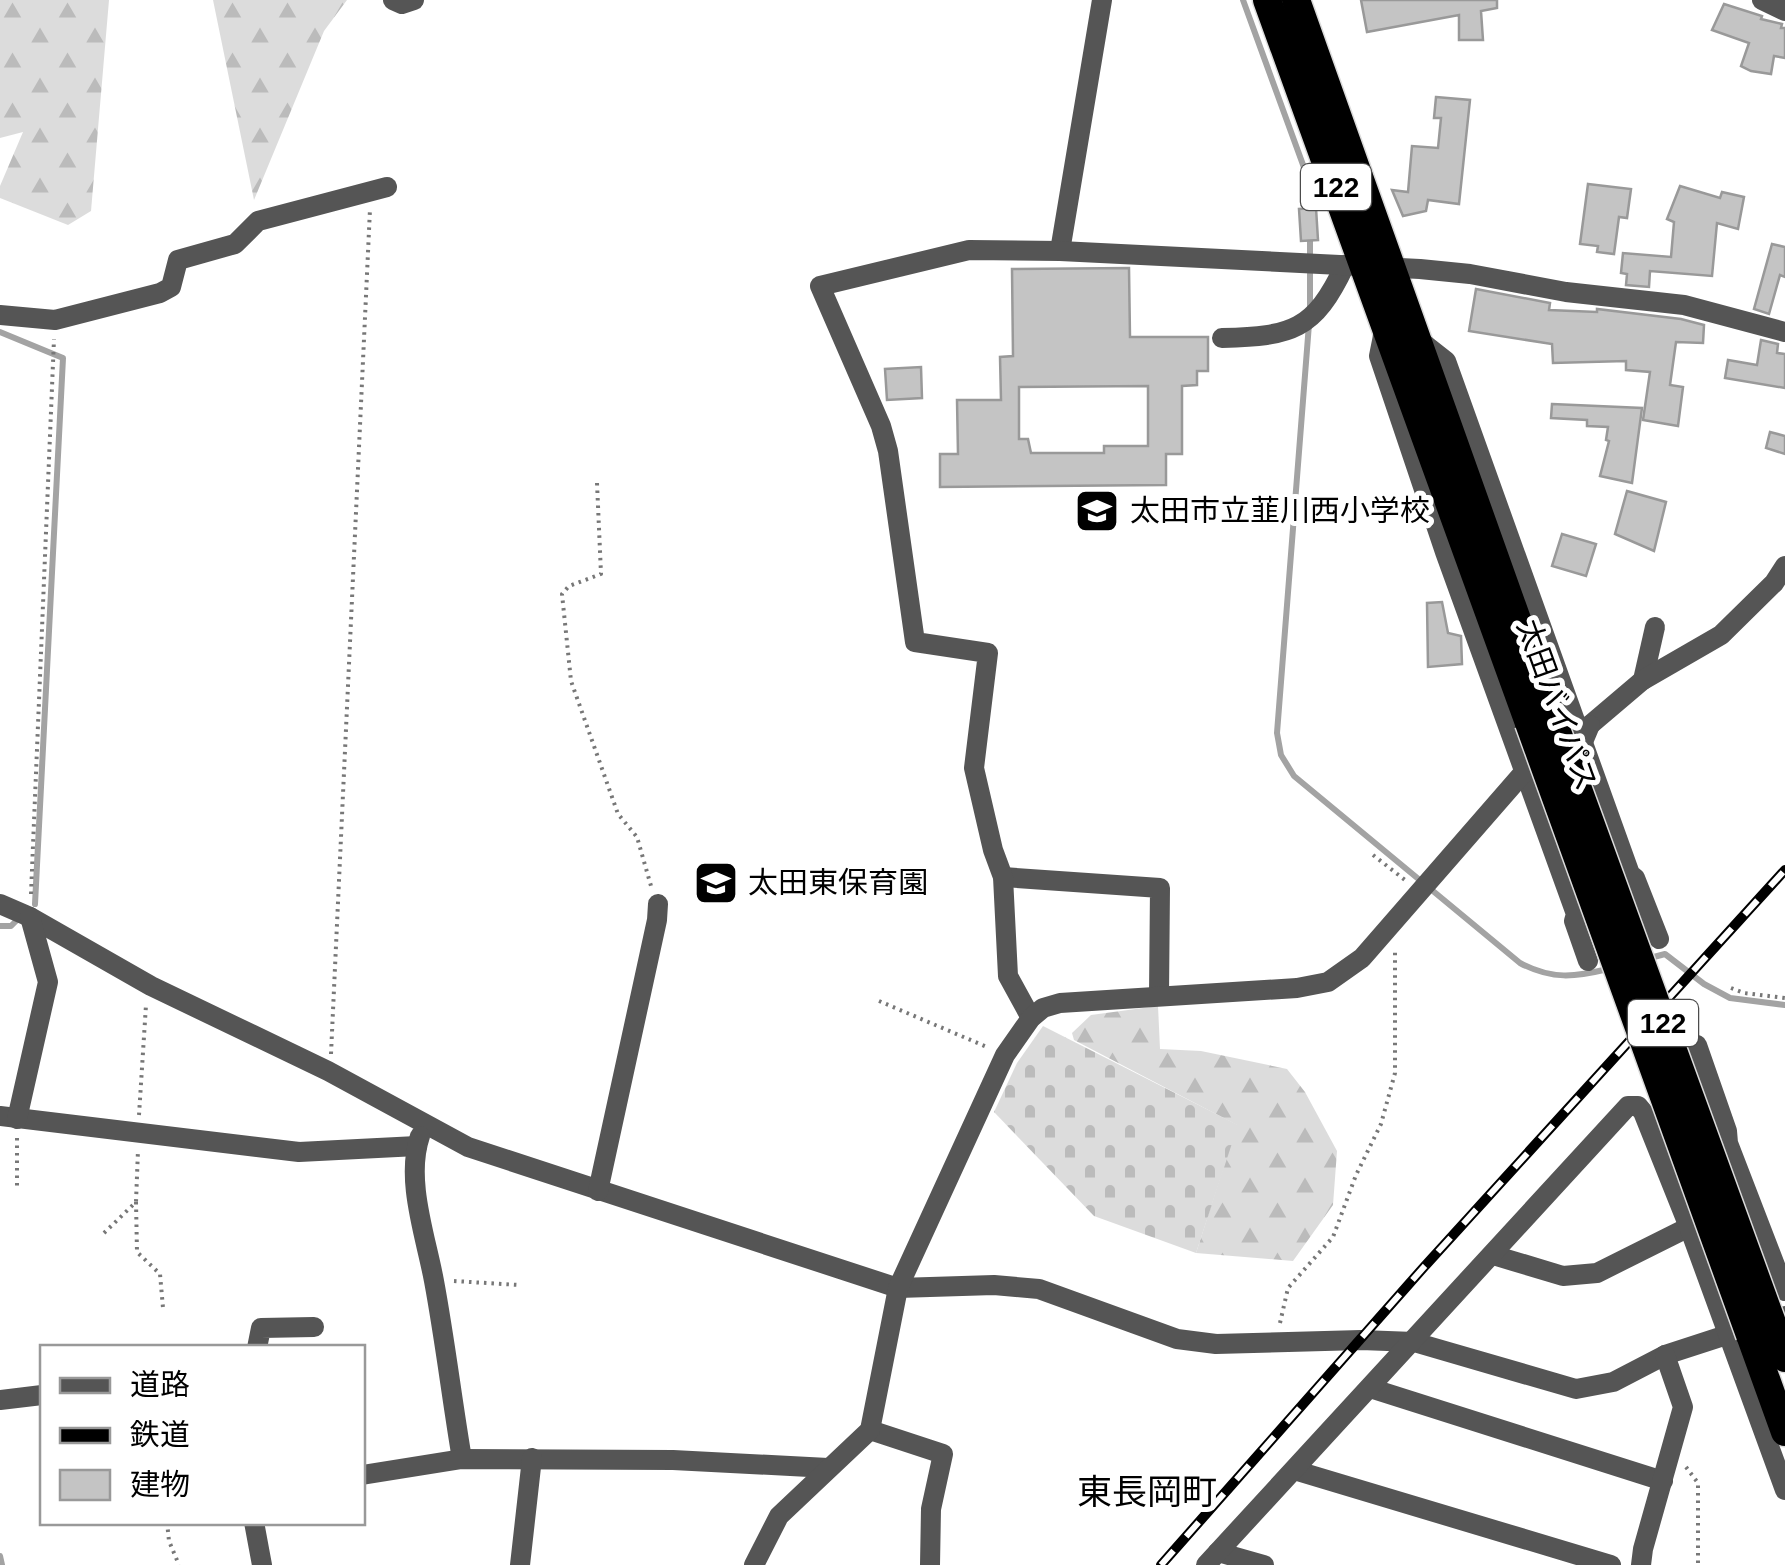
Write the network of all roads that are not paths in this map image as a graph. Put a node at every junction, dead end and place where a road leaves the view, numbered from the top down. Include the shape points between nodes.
1 (393, 0) edge
2 (414, 0) edge
3 (1102, 0) edge
4 (1268, 0) edge
5 (1296, 0) edge
6 (1762, 0) edge
7 (1785, 11) edge
8 (379, 188) road end
9 (1060, 252) junction
10 (1368, 266) junction
11 (0, 315) edge
12 (1386, 324) junction
13 (1785, 332) edge
14 (1222, 338) dead end
15 (1418, 339) junction
16 (1781, 578) edge
17 (1655, 627) dead end
18 (1643, 680) junction
19 (1540, 719) junction
20 (1584, 733) junction
21 (1526, 771) junction
22 (1003, 877) junction
23 (0, 904) edge
24 (658, 904) road end
25 (30, 916) junction
26 (1658, 938) dead end
27 (1588, 960) dead end
28 (1159, 995) junction
29 (1031, 1018) junction
30 (1697, 1045) dead end
31 (8, 1117) edge
32 (424, 1124) junction
33 (417, 1146) junction
34 (598, 1191) junction
35 (1689, 1227) junction
36 (1494, 1255) junction
37 (898, 1288) junction
38 (1785, 1291) edge
39 (314, 1327) dead end
40 (1759, 1329) edge
41 (1414, 1342) junction
42 (258, 1345) edge
43 (1665, 1355) junction
44 (1785, 1358) edge
45 (1370, 1388) junction
46 (40, 1394) edge
47 (0, 1400) edge
48 (870, 1430) junction
49 (1785, 1432) edge
50 (462, 1458) junction
51 (532, 1458) junction
52 (828, 1468) junction
53 (1294, 1470) junction
54 (1666, 1471) junction
55 (365, 1474) edge
56 (1785, 1490) edge
57 (255, 1525) edge
58 (1544, 1555) edge
59 (1212, 1558) edge
60 (262, 1565) edge
61 (520, 1565) edge
62 (754, 1565) edge
63 (930, 1565) edge
64 (1264, 1565) edge
65 (1611, 1565) edge
66 (1641, 1565) edge

1 - 2 street
3 - 9 street
4 - 10 highway, 太田バイパス / 122
5 - 10 highway, 太田バイパス / 122
6 - 7 street
8 - 11 street via 258,221 235,244 178,260 171,287 160,292 55,320
9 - 10 street
9 - 22 street via 969,250 820,286 888,451 915,642 988,653 974,768
10 - 12 highway, 太田バイパス / 122
10 - 13 street via 1684,305
10 - 14 street via 1303,322 1272,337
10 - 15 highway, 太田バイパス / 122
12 - 19 highway, 太田バイパス / 122
12 - 21 street via 1378,356
15 - 19 highway, 太田バイパス / 122
15 - 20 street via 1446,361
16 - 18 street via 1721,635
17 - 18 street
18 - 20 street
19 - 40 highway, 太田バイパス / 122, bridge
20 - 21 street via 1526,750
20 - 26 street
21 - 27 street
21 - 28 street via 1362,958 1328,982
22 - 28 street via 1160,888
22 - 29 street via 1008,976
23 - 25 street
24 - 34 street
25 - 31 street via 48,982
25 - 32 street via 151,986
28 - 29 street via 1060,1003
29 - 37 street via 1005,1055
30 - 38 street
31 - 33 street via 298,1152
32 - 33 street
32 - 34 street via 468,1147
33 - 50 street via 418,1207
34 - 37 street
35 - 36 street via 1597,1273 1562,1276
35 - 36 street via 1642,1112 1628,1106
35 - 40 street
36 - 41 street
37 - 41 street via 1040,1289 1177,1339 1216,1344
37 - 48 street
39 - 42 street via 262,1328
40 - 43 street
40 - 44 highway, 太田バイパス / 122
40 - 49 highway, 太田バイパス / 122
40 - 56 street
41 - 43 street via 1576,1389 1613,1382
41 - 45 street
43 - 54 street via 1683,1406
45 - 53 street
45 - 54 street
46 - 47 street
48 - 52 street
48 - 63 street via 943,1454 931,1509
50 - 51 street
50 - 55 street
51 - 52 street
51 - 61 street
52 - 62 street via 778,1516
53 - 58 street
53 - 59 street
54 - 66 street
57 - 60 street
58 - 65 street
59 - 64 street

